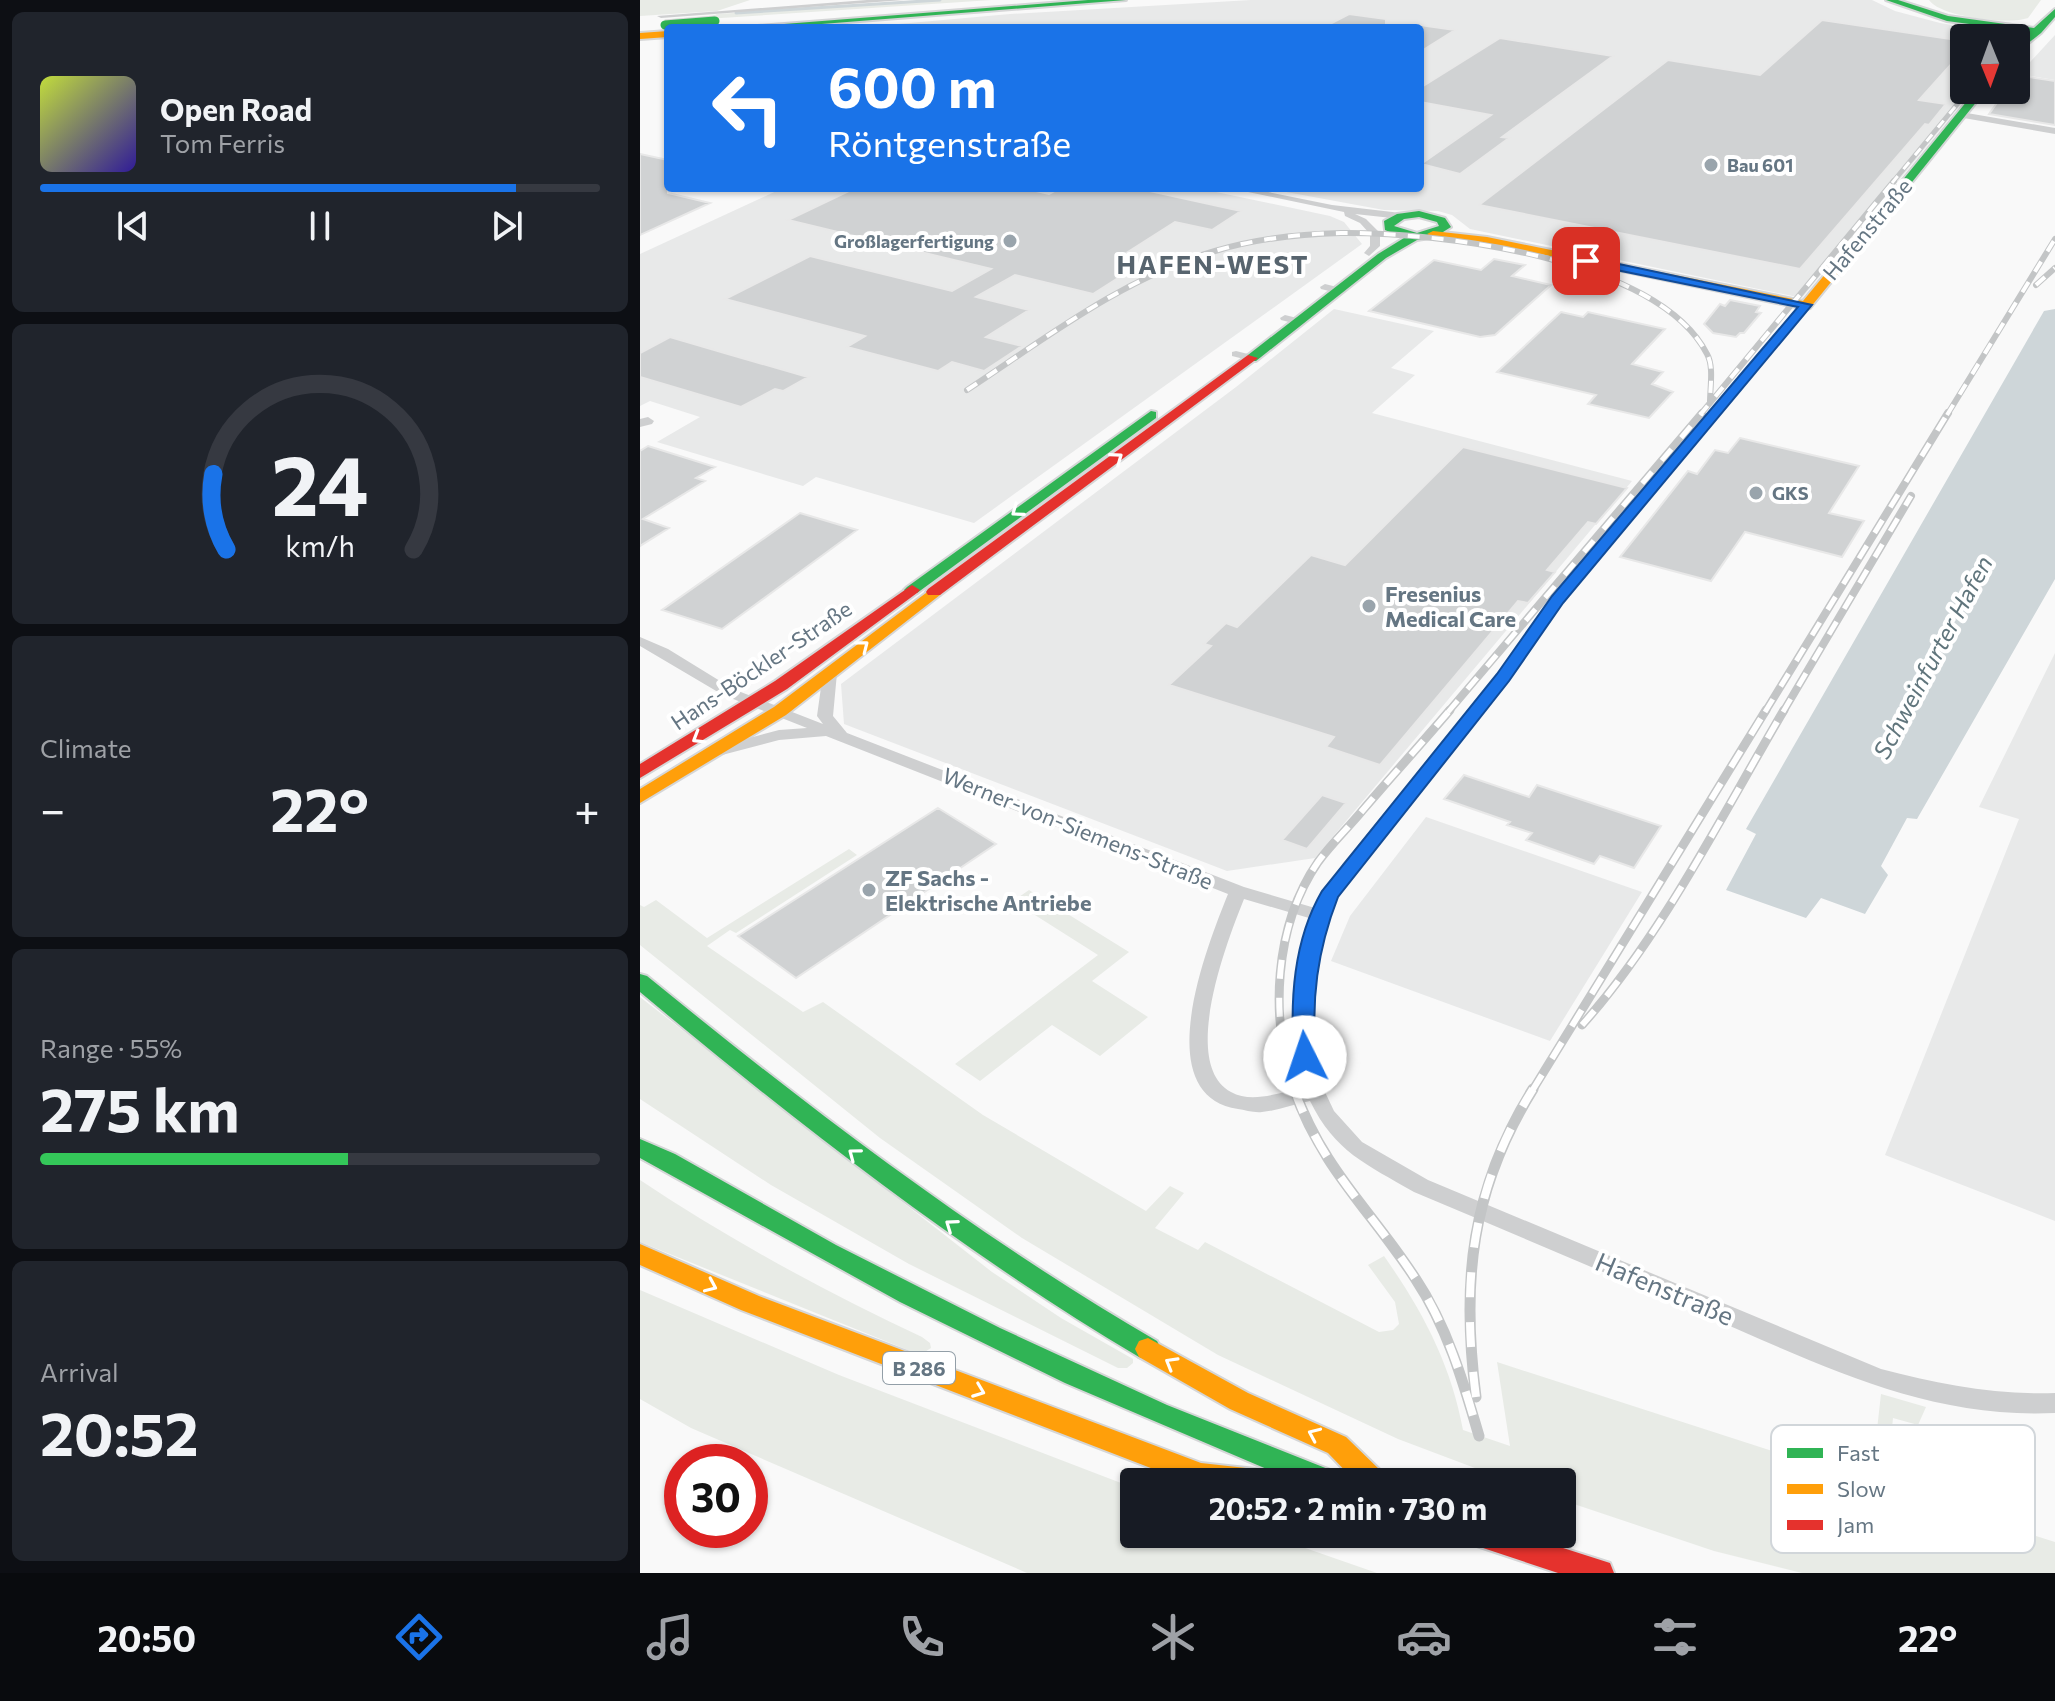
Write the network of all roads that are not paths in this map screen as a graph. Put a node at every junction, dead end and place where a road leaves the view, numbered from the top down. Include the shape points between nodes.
1 (752, 0) edge
2 (900, 0) edge
3 (1055, 0) edge
4 (1122, 0) edge
5 (1890, 0) edge
6 (1924, 0) edge
7 (2049, 0) edge
8 (678, 24) edge
9 (684, 24) edge
10 (690, 24) edge
11 (791, 24) edge
12 (2033, 29) edge
13 (1970, 104) edge
14 (1961, 115) junction
15 (2055, 131) edge
16 (1254, 192) edge
17 (1332, 208) junction
18 (1394, 223) junction
19 (1431, 232) junction
20 (1369, 253) junction
21 (1333, 289) junction
22 (1806, 305) junction
23 (1244, 356) junction
24 (1063, 477) junction
25 (1084, 482) junction
26 (906, 593) junction
27 (926, 599) junction
28 (640, 641) edge
29 (830, 673) junction
30 (756, 702) junction
31 (780, 711) junction
32 (840, 734) junction
33 (722, 750) junction
34 (640, 772) edge
35 (640, 797) edge
36 (1238, 891) junction
37 (1319, 915) junction
38 (640, 981) edge
39 (1315, 1092) junction
40 (640, 1129) edge
41 (640, 1148) edge
42 (667, 1160) junction
43 (640, 1254) edge
44 (2055, 1403) edge
45 (1183, 1468) edge
46 (1294, 1468) edge
47 (1360, 1468) edge
48 (1522, 1548) edge
49 (1600, 1573) edge

1 - 8 street
2 - 9 street
3 - 10 main road
4 - 11 main road
5 - 12 main road via 1947,18
6 - 12 main road via 1951,14
7 - 12 main road
13 - 14 main road, Hafenstraße
14 - 15 street
14 - 22 main road, Hafenstraße
16 - 17 street
17 - 18 street
17 - 20 street via 1372,229 1376,240
18 - 19 main road
18 - 19 main road via 1435,217
18 - 20 main road, Hans-Böckler-Straße via 1389,240
19 - 21 main road, Hans-Böckler-Straße
19 - 22 main road
20 - 21 main road, Hans-Böckler-Straße
21 - 23 main road, Hans-Böckler-Straße
22 - 37 street, Hafenstraße via 1558,599 1485,701 1349,867
23 - 24 main road, Hans-Böckler-Straße
25 -> 23 main road, Hans-Böckler-Straße
24 - 25 street
24 -> 26 main road, Hans-Böckler-Straße
25 - 27 main road, Hans-Böckler-Straße
26 - 27 street
26 - 30 main road, Hans-Böckler-Straße
29 -> 27 main road, Hans-Böckler-Straße
28 - 30 street, Werner-von-Siemens-Straße via 673,655 728,692
29 - 31 main road, Hans-Böckler-Straße
29 - 32 street via 825,716
30 - 31 street, Werner-von-Siemens-Straße
30 -> 34 main road, Hans-Böckler-Straße
31 - 32 street, Werner-von-Siemens-Straße
31 - 33 main road, Hans-Böckler-Straße
32 - 33 street, Hans-Böckler-Straße via 796,732
32 - 36 street, Werner-von-Siemens-Straße
33 - 35 main road, Hans-Böckler-Straße
36 - 37 street, Werner-von-Siemens-Straße
36 - 39 street via 1217,941 1199,1016 1205,1082 1227,1102 1251,1107
37 - 39 street, Hafenstraße via 1302,1014 1305,1057
47 -> 38 main road via 1337,1445 1239,1401 986,1249 795,1110
39 - 44 street, Hafenstraße via 1338,1132 1373,1161 1777,1336 1878,1378 1949,1397
40 - 42 main road, B 286
41 - 42 main road, B 286
42 - 46 main road, B 286 via 836,1261 951,1320 1145,1409
43 -> 45 main road, B 286 via 750,1303
48 - 49 main road

